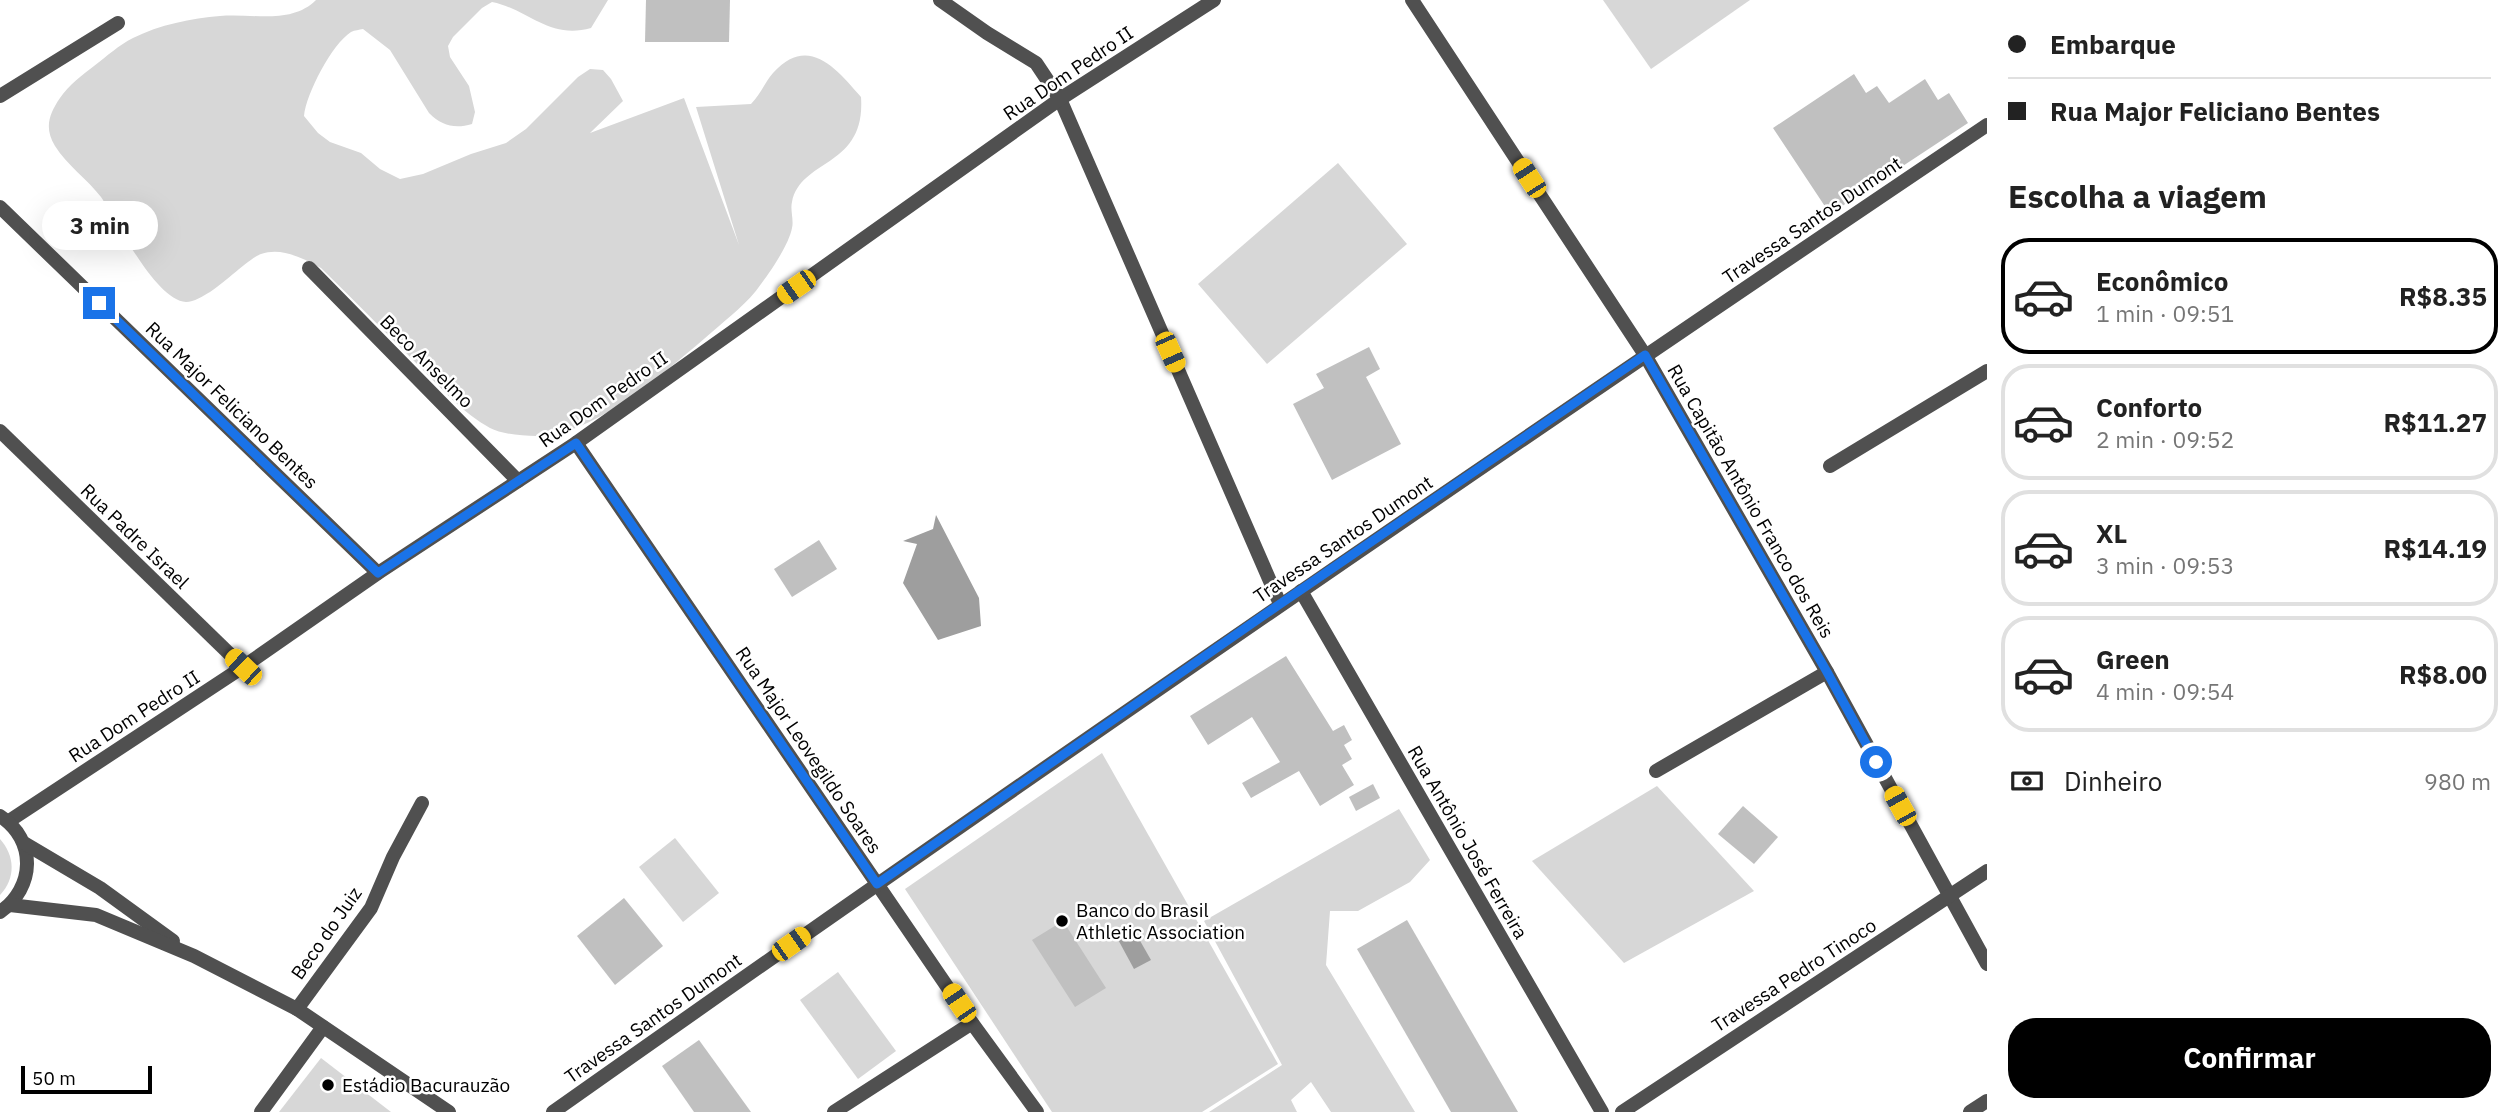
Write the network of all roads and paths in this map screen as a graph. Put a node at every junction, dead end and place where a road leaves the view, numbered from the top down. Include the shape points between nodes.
1 (940, 0) edge
2 (1214, 0) edge
3 (1412, 0) edge
4 (118, 23) dead end
5 (0, 96) edge
6 (1060, 99) junction
7 (1987, 125) edge
8 (0, 207) edge
9 (309, 268) dead end
10 (1645, 355) junction
11 (1987, 371) edge
12 (0, 432) edge
13 (576, 443) junction
14 (1830, 466) dead end
15 (518, 481) junction
16 (378, 573) junction
17 (1301, 591) junction
18 (1280, 604) junction
19 (243, 667) junction
20 (1827, 672) junction
21 (1656, 771) dead end
22 (422, 803) dead end
23 (4, 819) edge
24 (24, 843) junction
25 (1987, 871) edge
26 (877, 884) junction
27 (1949, 896) junction
28 (5, 909) edge
29 (194, 956) junction
30 (1987, 964) edge
31 (297, 1009) junction
32 (972, 1023) junction
33 (323, 1027) junction
34 (1987, 1101) edge
35 (1033, 1111) edge
36 (261, 1112) edge
37 (449, 1112) edge
38 (553, 1112) edge
39 (834, 1112) edge
40 (1602, 1112) edge
41 (1622, 1112) edge
42 (1970, 1112) edge

1 - 6 street via 1037,63
2 - 6 street, Rua Dom Pedro II
3 - 10 street, Rua Capitão Antônio Franco dos Reis
4 - 5 street
6 - 13 street, Rua Dom Pedro II
6 - 18 street
7 - 10 street, Travessa Santos Dumont
8 - 16 street, Rua Major Feliciano Bentes
9 - 15 street, Beco Anselmo
10 - 17 street, Travessa Santos Dumont
10 - 20 street, Rua Capitão Antônio Franco dos Reis
11 - 14 street
12 - 19 street, Rua Padre Israel
13 - 15 street, Rua Dom Pedro II
13 - 26 street, Rua Major Leovegildo Soares
15 - 16 street, Rua Dom Pedro II
16 - 19 street, Rua Dom Pedro II
17 - 18 street, Travessa Santos Dumont
17 - 40 street, Rua Antônio José Ferreira
18 - 26 street, Travessa Santos Dumont
19 - 23 street, Rua Dom Pedro II
20 - 21 street
20 - 27 street, Rua Capitão Antônio Franco dos Reis
22 - 31 street, Beco do Juiz via 371,908
23 - 24 street
24 - 28 street via 27,876 21,892
24 - 29 street via 100,888
25 - 27 street, Travessa Pedro Tinoco
26 - 32 street, Rua Major Leovegildo Soares
26 - 38 street, Travessa Santos Dumont
27 - 30 street, Rua Capitão Antônio Franco dos Reis
27 - 41 street, Travessa Pedro Tinoco
28 - 29 street via 96,915
29 - 31 street
31 - 33 street
32 - 35 street, Rua Major Leovegildo Soares
32 - 39 street
33 - 36 street
33 - 37 street
34 - 42 street

